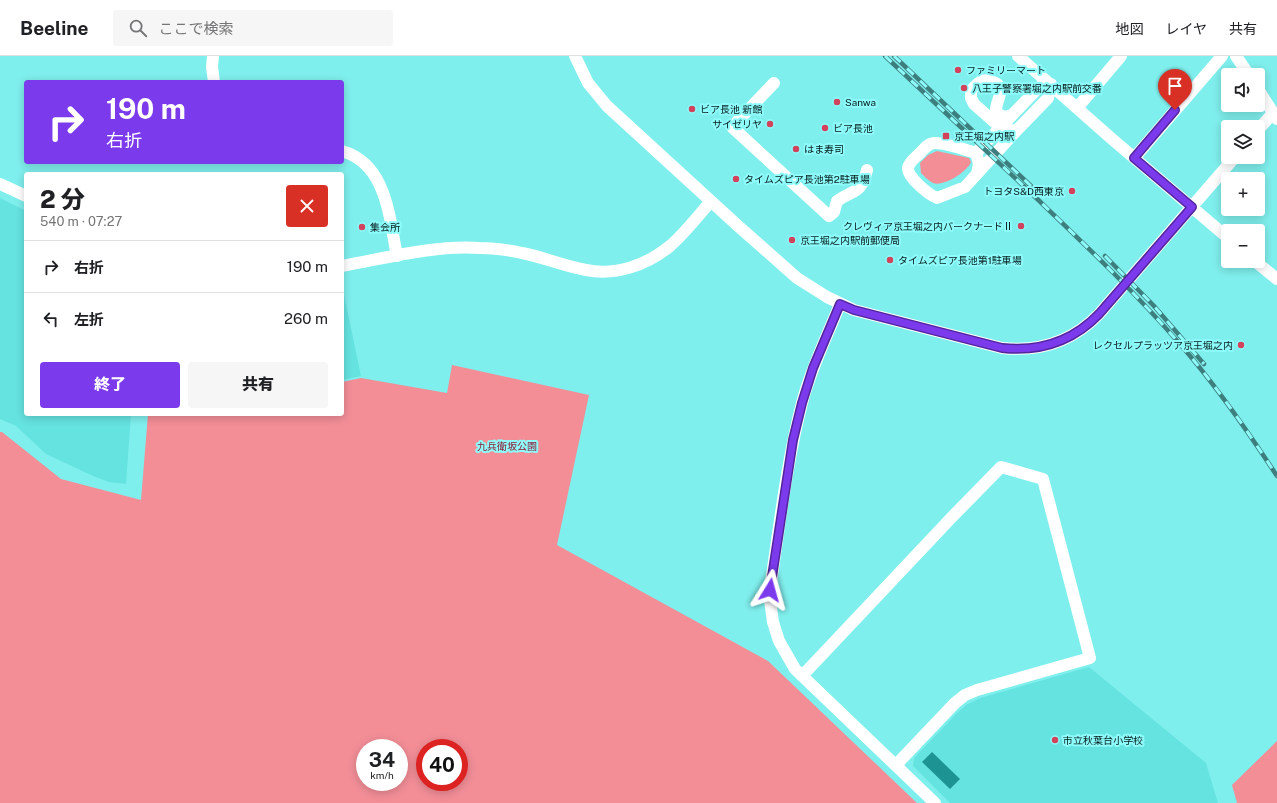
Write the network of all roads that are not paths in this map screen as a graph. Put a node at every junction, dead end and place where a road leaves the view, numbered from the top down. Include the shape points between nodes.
1 (213, 56) edge
2 (575, 56) edge
3 (1018, 56) edge
4 (1122, 56) edge
5 (1222, 56) edge
6 (1236, 56) edge
7 (1244, 68) edge
8 (214, 80) edge
9 (774, 83) dead end
10 (1051, 84) junction
11 (1265, 100) edge
12 (1077, 108) junction
13 (1012, 115) junction
14 (1275, 116) edge
15 (1265, 124) edge
16 (1000, 127) junction
17 (1017, 130) junction
18 (344, 152) edge
19 (976, 153) junction
20 (1134, 158) junction
21 (1229, 164) edge
22 (867, 170) dead end
23 (977, 174) junction
24 (0, 184) edge
25 (24, 195) edge
26 (711, 201) junction
27 (1192, 207) junction
28 (1221, 232) edge
29 (397, 256) junction
30 (344, 266) edge
31 (1263, 268) edge
32 (1277, 280) edge
33 (840, 304) junction
34 (802, 676) junction
35 (896, 765) junction
36 (935, 803) edge

1 - 8 street
2 - 26 street via 584,75 601,99
3 - 10 street
4 - 12 street
5 - 20 street
6 - 7 street
9 - 22 street via 732,127 829,216 834,212 837,201 858,190 863,184
10 - 12 street
10 - 13 street via 1039,87
10 - 17 street via 1048,98
11 - 14 street
12 - 20 street
13 - 16 street
13 - 16 street via 1005,117 999,115 996,110 1000,92 998,84 987,79 971,90 974,104
14 - 15 street
16 - 17 street via 1004,130
16 - 19 street
17 - 23 street
18 - 29 street via 360,160 381,187 386,199
19 - 23 street via 979,163
19 - 23 street via 935,143 928,145 909,164 907,170 909,175 937,198 965,187
20 - 27 street
21 - 27 street
24 - 25 street
26 - 29 street via 671,245 650,260 620,270 585,270 522,253 480,248 442,249
26 - 33 street via 797,278
27 - 28 street
27 - 33 street via 1093,320 1065,339 1044,346 1020,349 993,346 854,310
29 - 30 street
31 - 32 street
33 - 34 street via 813,368 800,410 770,590 771,610 779,641 791,663
34 - 35 street
34 - 35 street via 1001,467 1043,479 1090,658 965,695
35 - 36 street

